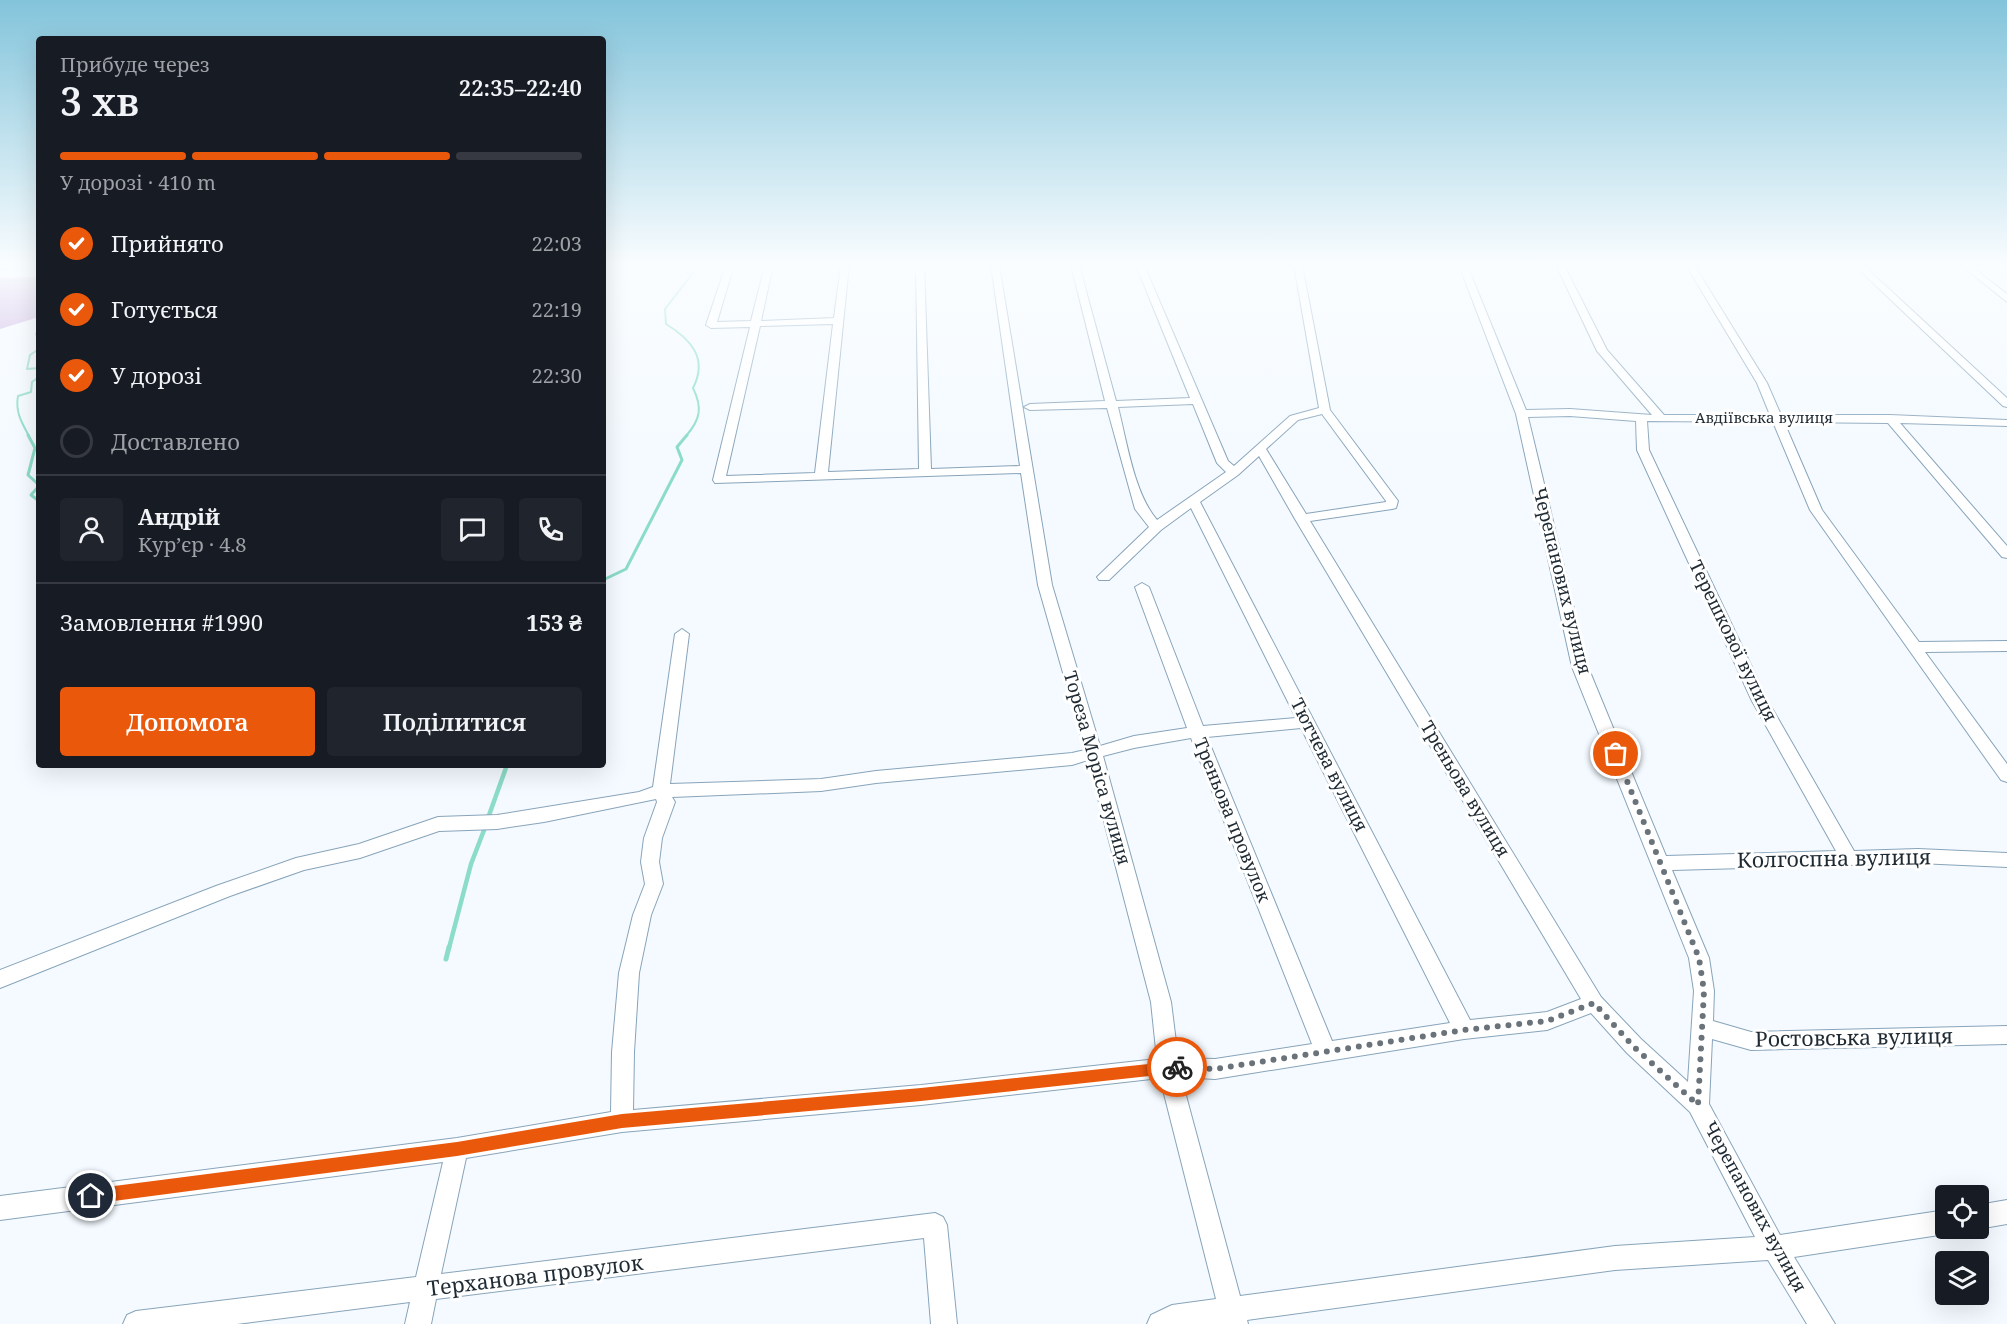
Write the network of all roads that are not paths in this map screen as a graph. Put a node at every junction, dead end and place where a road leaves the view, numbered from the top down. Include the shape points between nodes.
1 (754, 327) edge
2 (837, 327) edge
3 (921, 327) edge
4 (1004, 327) edge
5 (1091, 327) edge
6 (1165, 327) edge
7 (1310, 327) edge
8 (1487, 327) edge
9 (1590, 327) edge
10 (1728, 327) edge
11 (1924, 327) edge
12 (1196, 401) junction
13 (1110, 404) junction
14 (2007, 404) edge
15 (1030, 407) dead end
16 (1325, 410) junction
17 (1522, 414) junction
18 (1641, 418) junction
19 (1661, 418) junction
20 (1777, 418) junction
21 (1890, 418) junction
22 (2007, 423) edge
23 (1261, 450) junction
24 (1026, 469) junction
25 (1234, 472) junction
26 (925, 474) junction
27 (821, 477) junction
28 (1193, 500) junction
29 (1301, 519) junction
30 (1156, 527) junction
31 (2007, 554) edge
32 (1104, 578) dead end
33 (1142, 586) dead end
34 (682, 634) dead end
35 (2007, 646) edge
36 (1914, 647) junction
37 (1307, 722) junction
38 (1197, 732) junction
39 (1094, 753) junction
40 (2007, 776) edge
41 (661, 791) junction
42 (1848, 856) junction
43 (2007, 860) edge
44 (1662, 863) junction
45 (0, 979) edge
46 (1594, 1003) junction
47 (1702, 1027) junction
48 (1464, 1030) junction
49 (2007, 1035) edge
50 (1326, 1052) junction
51 (1168, 1067) junction
52 (1698, 1105) junction
53 (622, 1121) junction
54 (457, 1149) junction
55 (0, 1208) edge
56 (2007, 1212) edge
57 (1989, 1215) edge
58 (1935, 1224) edge
59 (1774, 1248) junction
60 (426, 1290) junction
61 (1233, 1317) edge
62 (136, 1324) edge
63 (418, 1324) edge
64 (944, 1324) edge
65 (1160, 1324) edge
66 (1822, 1324) edge

1 - 27 street via 719,480
2 - 27 street
3 - 26 street
4 - 24 street, Тореза Моріса вулиця
5 - 13 street
6 - 12 street
7 - 16 street
8 - 17 street, Черепанових вулиця
9 - 19 street via 1602,351
10 - 20 street via 1762,383
11 - 14 street
12 - 13 street
12 - 25 street via 1222,463
13 - 15 street
13 - 30 street via 1141,509
16 - 23 street via 1294,418
16 - 29 street via 1392,505
17 - 18 street, Авдіївська вулиця via 1552,410
17 - 44 street, Черепанових вулиця via 1580,667
18 - 19 street, Авдіївська вулиця
18 - 42 street, Терешкової вулиця via 1642,450 1755,691
19 - 20 street, Авдіївська вулиця
20 - 21 street, Авдіївська вулиця
20 - 36 street via 1816,510
21 - 22 street, Авдіївська вулиця
21 - 31 street
23 - 25 street
23 - 29 street, Треньова вулиця
24 - 26 street
24 - 39 street, Тореза Моріса вулиця via 1045,585
25 - 28 street
26 - 27 street
28 - 30 street
28 - 37 street, Тютчева вулиця
29 - 46 street, Треньова вулиця
30 - 32 street
33 - 38 street, Треньова провулок
34 - 41 street
35 - 36 street
36 - 40 street
37 - 38 street
37 - 48 street, Тютчева вулиця
38 - 39 street
38 - 50 street, Треньова провулок
39 - 41 street via 1072,759 821,785
39 - 51 street, Тореза Моріса вулиця via 1161,1002
41 - 45 street via 544,816 438,824 360,851 302,863
41 - 53 street via 666,802 653,838 650,862 654,884 642,915 629,973
42 - 43 street, Колгоспна вулиця
42 - 44 street, Колгоспна вулиця
44 - 47 street, Черепанових вулиця via 1699,958 1704,991
46 - 48 street via 1547,1021
46 - 52 street, Треньова вулиця via 1634,1047
47 - 49 street, Ростовська вулиця via 1751,1041
47 - 52 street, Черепанових вулиця
48 - 50 street
50 - 51 street via 1215,1069
51 - 53 street via 921,1095
51 - 61 street, Тореза Моріса вулиця
52 - 59 street, Черепанових вулиця
53 - 54 street
54 - 55 street
54 - 60 street
56 - 57 street
58 - 59 street
59 - 61 street via 1615,1258
59 - 66 street, Черепанових вулиця
60 - 62 street, Терханова провулок
60 - 63 street
60 - 64 street, Терханова провулок via 935,1225
61 - 65 street via 1172,1318

